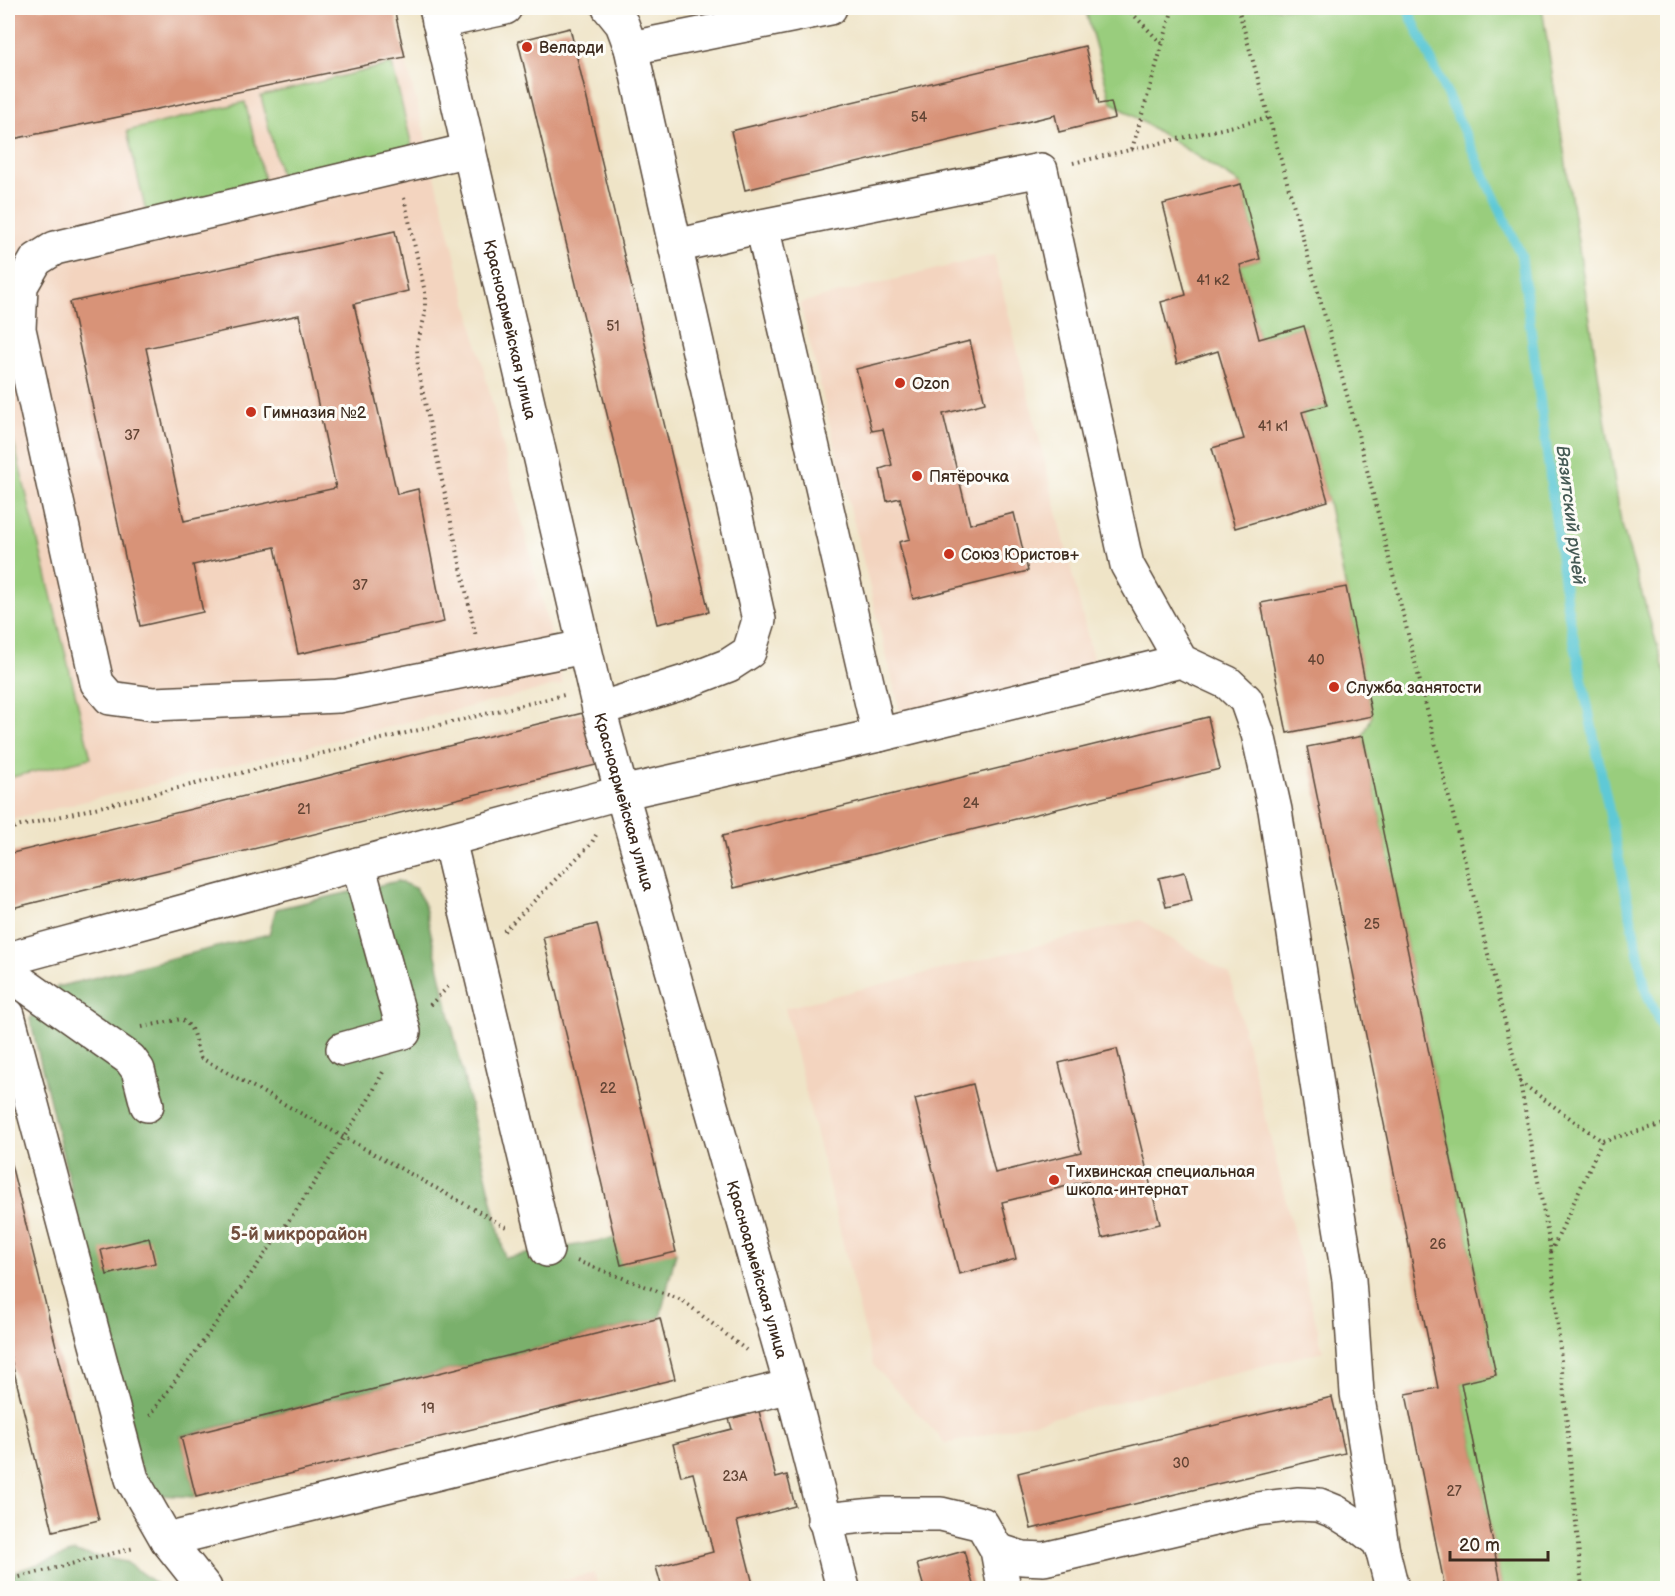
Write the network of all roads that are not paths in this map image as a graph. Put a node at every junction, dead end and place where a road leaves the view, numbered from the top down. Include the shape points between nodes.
1 (505, 8) edge
2 (609, 8) edge
3 (830, 8) edge
4 (437, 15) edge
5 (631, 48) junction
6 (469, 150) junction
7 (762, 226) junction
8 (676, 246) junction
9 (584, 647) junction
10 (1181, 661) junction
11 (596, 698) junction
12 (879, 735) junction
13 (617, 795) junction
14 (449, 840) junction
15 (358, 864) junction
16 (8, 959) edge
17 (8, 973) edge
18 (8, 1014) edge
19 (343, 1049) dead end
20 (147, 1105) dead end
21 (548, 1250) road end
22 (791, 1386) junction
23 (824, 1520) junction
24 (167, 1540) junction
25 (997, 1550) junction
26 (1383, 1551) junction
27 (205, 1588) edge
28 (843, 1588) edge
29 (1004, 1588) edge
30 (1392, 1588) edge

1 - 4 street
2 - 5 street via 622,24
3 - 5 street
4 - 6 street, Красноармейская улица
5 - 8 street
6 - 9 street, Красноармейская улица
6 - 9 street via 55,248 36,260 21,286 19,329 97,683 110,698 154,704 338,696
7 - 8 street
7 - 10 street via 1041,170 1127,565
7 - 12 street
8 - 11 street via 759,620 749,652 729,665 688,681
9 - 11 street, Красноармейская улица
10 - 12 street
10 - 26 street via 1228,683 1246,700 1258,734 1275,810 1349,1280 1357,1393
11 - 13 street, Красноармейская улица
12 - 13 street
13 - 14 street
13 - 22 street, Красноармейская улица
14 - 15 street
14 - 21 street
15 - 16 street
15 - 19 street via 404,1032
17 - 20 street via 130,1059 138,1071
18 - 24 street via 132,1479
22 - 23 street, Красноармейская улица
22 - 24 street
23 - 25 street via 941,1514 982,1524
23 - 28 street, Красноармейская улица
24 - 27 street
25 - 26 street via 1022,1558 1044,1559 1257,1509 1297,1504 1319,1505 1336,1512 1378,1541
25 - 29 street
26 - 30 street

